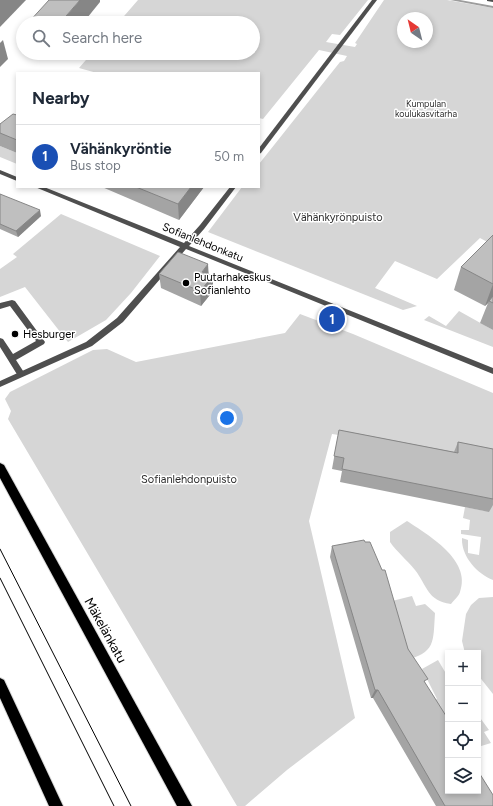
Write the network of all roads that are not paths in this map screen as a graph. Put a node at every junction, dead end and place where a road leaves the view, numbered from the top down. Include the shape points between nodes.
1 (375, 0) edge
2 (489, 0) edge
3 (493, 1) edge
4 (260, 151) edge
5 (0, 172) edge
6 (16, 179) edge
7 (40, 188) edge
8 (232, 188) edge
9 (184, 247) junction
10 (0, 306) edge
11 (0, 342) edge
12 (12, 359) junction
13 (493, 371) edge
14 (21, 374) junction
15 (0, 384) edge
16 (0, 468) edge
17 (0, 684) edge
18 (56, 806) edge
19 (186, 806) edge

1 - 4 street
2 - 3 street
5 - 6 street
7 - 9 street, Sofianlehdonkatu
8 - 9 street
9 - 13 street, Sofianlehdonkatu
9 - 14 street via 120,320 95,340
10 - 12 street via 12,303 41,342
11 - 12 street
12 - 14 street
14 - 15 street
16 - 19 main road, Mäkelänkatu
17 - 18 main road

